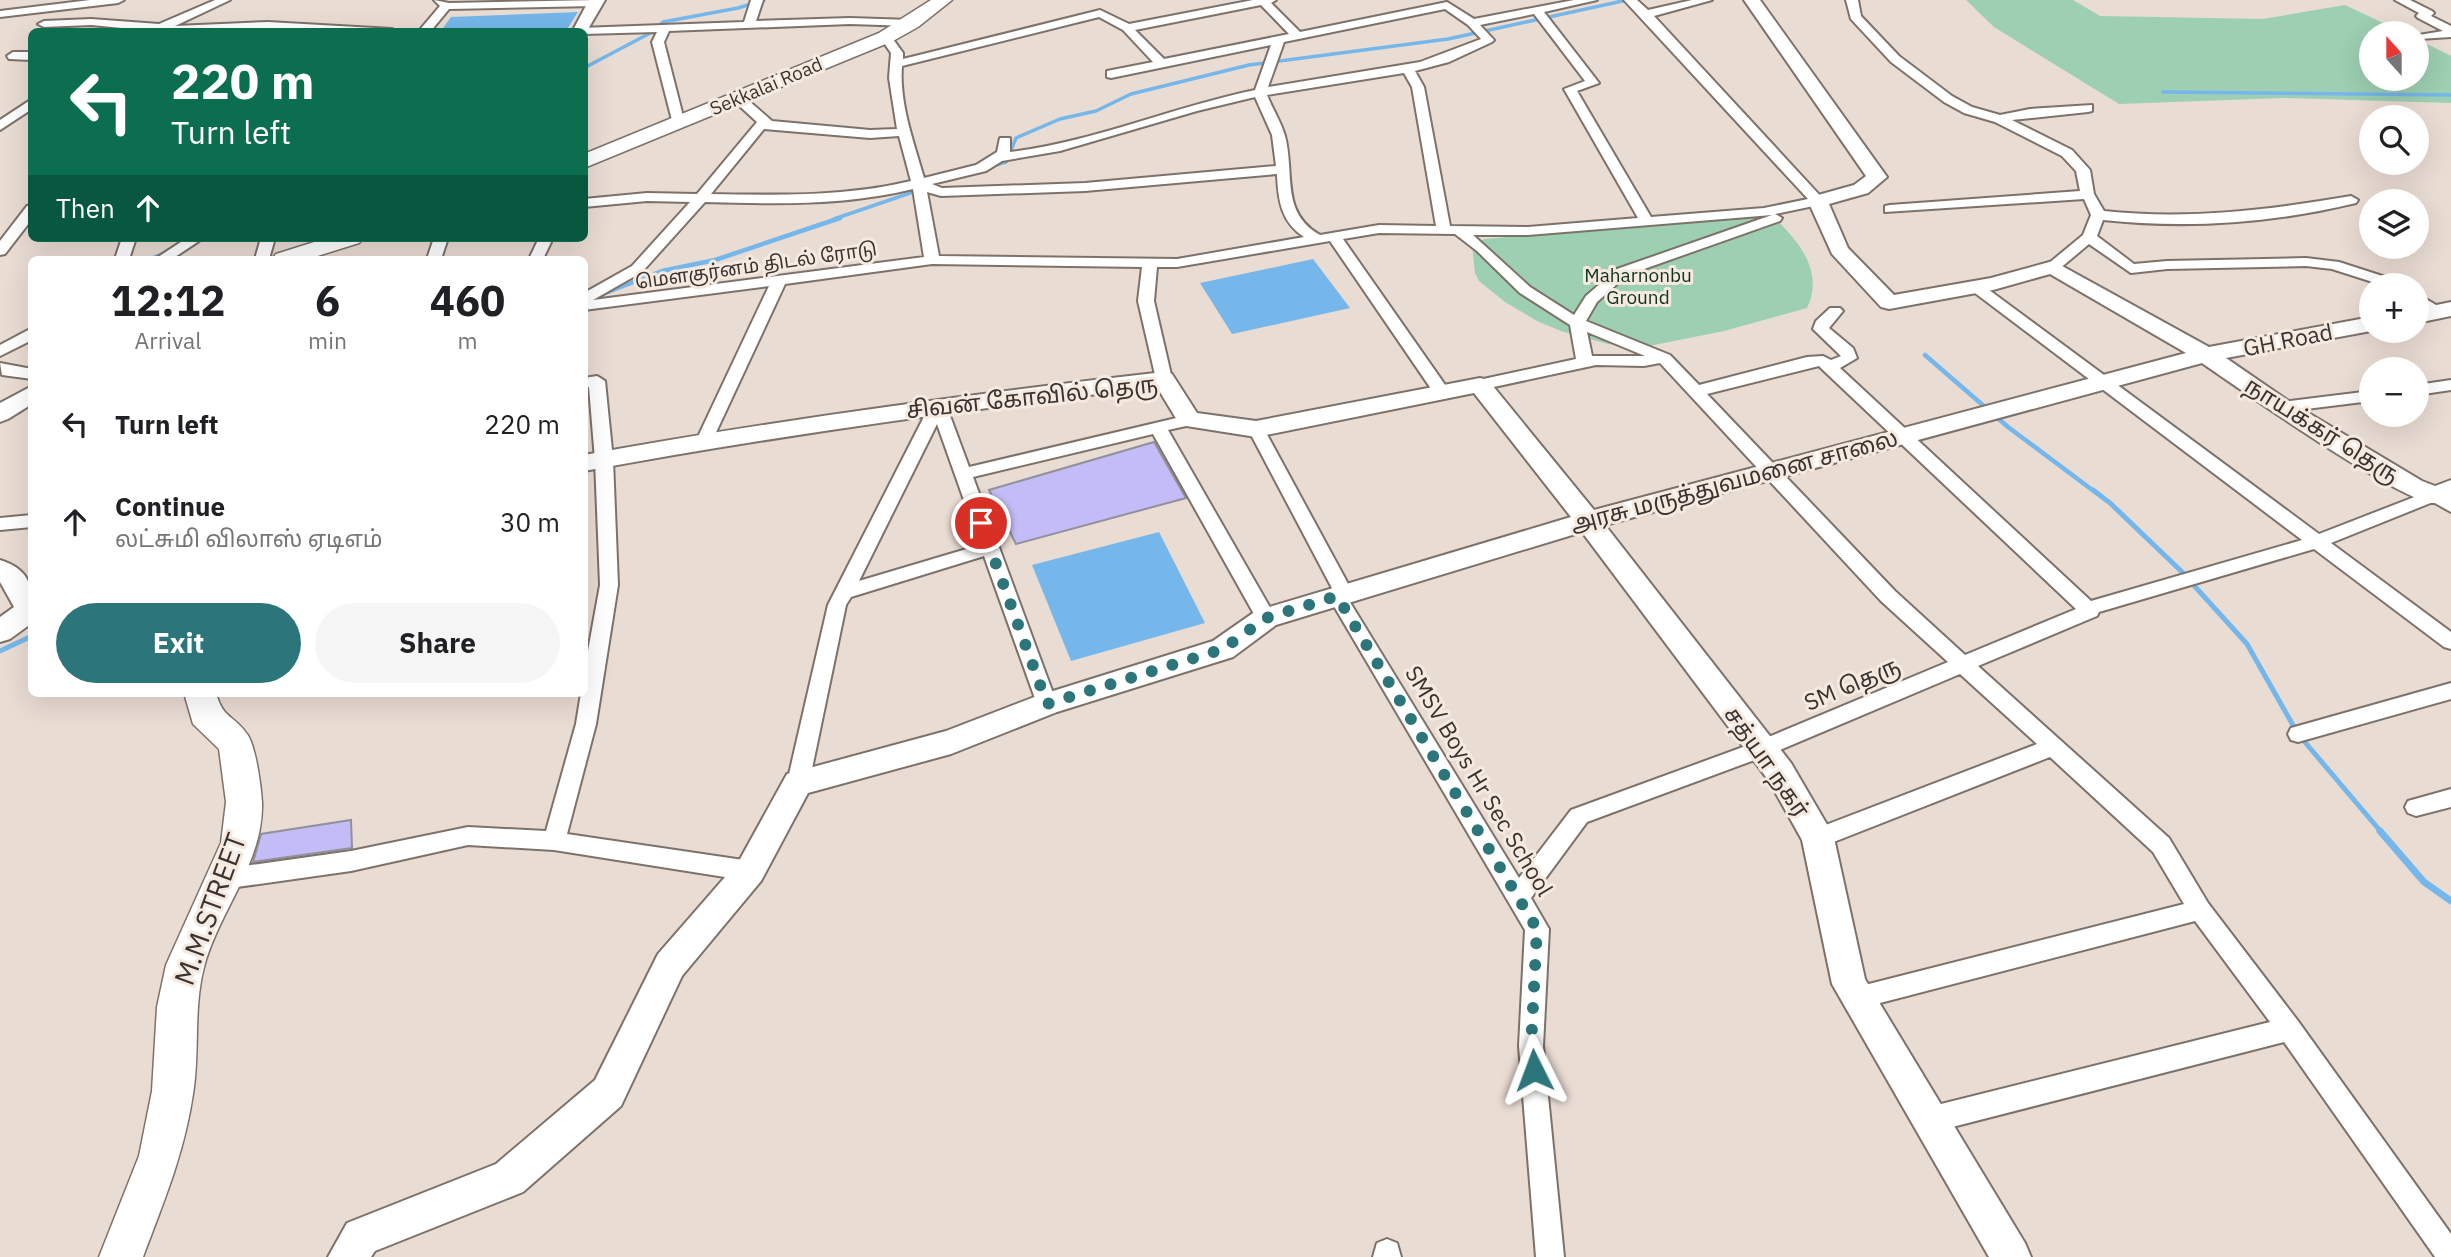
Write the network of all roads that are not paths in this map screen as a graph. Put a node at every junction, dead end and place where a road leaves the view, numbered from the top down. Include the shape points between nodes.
1 (118, 0) edge
2 (193, 0) edge
3 (757, 0) edge
4 (943, 0) edge
5 (1265, 0) edge
6 (1591, 0) edge
7 (1630, 0) edge
8 (1706, 0) edge
9 (1752, 0) edge
10 (1852, 0) edge
11 (2401, 0) edge
12 (596, 1) edge
13 (220, 2) edge
14 (1443, 2) edge
15 (443, 3) edge
16 (1537, 11) junction
17 (0, 14) edge
18 (1646, 14) junction
19 (911, 23) junction
20 (44, 24) dead end
21 (749, 24) junction
22 (1473, 24) junction
23 (148, 28) edge
24 (159, 28) edge
25 (426, 28) edge
26 (582, 28) edge
27 (665, 28) junction
28 (1127, 28) junction
29 (588, 31) edge
30 (2451, 33) edge
31 (1298, 36) junction
32 (2429, 36) edge
33 (886, 37) junction
34 (1279, 40) junction
35 (13, 56) dead end
36 (28, 56) edge
37 (1161, 63) junction
38 (896, 64) junction
39 (1408, 70) junction
40 (1111, 74) dead end
41 (1260, 94) junction
42 (737, 97) junction
43 (28, 106) edge
44 (2088, 108) dead end
45 (28, 115) edge
46 (13, 116) junction
47 (2000, 119) junction
48 (765, 122) junction
49 (679, 124) junction
50 (0, 125) edge
51 (904, 132) junction
52 (1005, 141) dead end
53 (999, 157) junction
54 (588, 160) edge
55 (1283, 170) junction
56 (919, 184) junction
57 (2087, 195) junction
58 (701, 198) junction
59 (2351, 200) dead end
60 (1818, 201) junction
61 (588, 203) edge
62 (1890, 208) dead end
63 (28, 214) edge
64 (2098, 215) junction
65 (1647, 222) junction
66 (1451, 230) junction
67 (1333, 235) junction
68 (2089, 237) junction
69 (1316, 238) junction
70 (190, 242) edge
71 (338, 242) edge
72 (0, 251) edge
73 (167, 256) edge
74 (294, 256) edge
75 (932, 260) junction
76 (1150, 265) junction
77 (2053, 267) junction
78 (2359, 273) edge
79 (778, 282) junction
80 (1976, 287) junction
81 (588, 297) edge
82 (588, 306) edge
83 (1835, 311) dead end
84 (1577, 323) junction
85 (2359, 326) edge
86 (28, 335) edge
87 (0, 351) edge
88 (2206, 355) junction
89 (1664, 358) junction
90 (1585, 363) junction
91 (1829, 367) junction
92 (0, 368) edge
93 (28, 374) edge
94 (1164, 379) junction
95 (588, 382) edge
96 (2102, 382) junction
97 (1480, 385) junction
98 (2451, 385) edge
99 (2429, 388) edge
100 (1697, 391) junction
101 (1442, 392) junction
102 (28, 396) edge
103 (2359, 397) edge
104 (938, 405) junction
105 (2282, 407) junction
106 (0, 414) edge
107 (1189, 420) junction
108 (1158, 427) junction
109 (1256, 429) junction
110 (1904, 435) junction
111 (704, 441) junction
112 (594, 462) edge
113 (1773, 471) junction
114 (963, 474) junction
115 (2446, 497) edge
116 (28, 521) edge
117 (1588, 521) junction
118 (0, 524) edge
119 (2316, 542) junction
120 (990, 548) junction
121 (0, 570) edge
122 (844, 592) junction
123 (1340, 594) junction
124 (28, 605) edge
125 (2090, 608) junction
126 (28, 611) edge
127 (1266, 618) junction
128 (0, 632) edge
129 (2451, 642) edge
130 (1962, 664) junction
131 (2451, 691) edge
132 (201, 697) edge
133 (1047, 704) junction
134 (2298, 734) dead end
135 (2052, 747) junction
136 (1761, 749) junction
137 (798, 783) junction
138 (2451, 798) edge
139 (2416, 807) dead end
140 (1818, 838) junction
141 (554, 841) junction
142 (750, 871) junction
143 (223, 879) junction
144 (1517, 897) junction
145 (2200, 910) junction
146 (1857, 998) junction
147 (2289, 1029) junction
148 (1929, 1120) junction
149 (121, 1257) edge
150 (348, 1257) edge
151 (1550, 1257) edge
152 (2011, 1257) edge
153 (2451, 1257) edge

1 - 17 street
2 - 13 street
3 - 21 street
4 - 19 main road, Sekkalai Road
5 - 28 street
5 - 31 street
6 - 16 street
7 - 18 street
8 - 18 street
9 - 60 street via 1877,177 1861,189
10 - 47 street via 1855,17 1895,59 1948,99
11 - 30 street via 2428,13 2422,16
12 - 15 street
12 - 26 street
13 - 24 street
14 - 22 street
14 - 31 street
15 - 25 street
16 - 22 street
16 - 65 street via 1593,83 1570,89
18 - 60 street
19 - 21 street
19 - 33 main road, Sekkalai Road
20 - 23 street via 91,22
21 - 27 street
22 - 39 street via 1488,40 1469,51
27 - 29 street
27 - 49 street via 658,42
28 - 37 street
28 - 38 street via 1100,13 1087,14
30 - 32 street
31 - 34 street
33 - 38 street via 897,53
33 - 42 main road, Sekkalai Road
34 - 37 street
34 - 41 street
35 - 36 street
37 - 40 street
38 - 51 street
39 - 41 street
39 - 66 street via 1418,87
41 - 53 street via 1033,154
41 - 55 street via 1278,135
42 - 48 street
42 - 49 main road, Sekkalai Road
43 - 46 street
44 - 47 street
45 - 46 street
46 - 50 street
47 - 57 street via 2067,153 2083,170
48 - 51 street via 870,134
48 - 58 street
49 - 54 main road, Sekkalai Road
51 - 56 street
52 - 53 street
53 - 56 street via 981,168
55 - 56 street via 1085,187 941,192
55 - 69 street via 1287,214 1299,230
56 - 58 street via 801,200
56 - 75 street
57 - 62 street
57 - 64 street
58 - 61 street
58 - 81 street via 637,269
59 - 64 street via 2239,218 2129,220
60 - 65 street, மௌகுர்னம் திடல் ரோடு via 1764,212
60 - 80 street via 1839,250 1889,302
60 - 84 street via 1622,272 1591,299
63 - 72 street
64 - 68 street
65 - 66 street, மௌகுர்னம் திடல் ரோடு via 1528,231
66 - 67 street, மௌகுர்னம் திடல் ரோடு via 1379,229
66 - 84 street via 1482,248 1525,290
67 - 69 street, மௌகுர்னம் திடல் ரோடு
67 - 101 street
68 - 77 street
68 - 78 street via 2131,269 2306,262
69 - 76 street, மௌகுர்னம் திடல் ரோடு
70 - 73 street
71 - 74 main road
75 - 76 street, மௌகுர்னம் திடல் ரோடு
75 - 79 street, மௌகுர்னம் திடல் ரோடு
76 - 94 street via 1146,301
77 - 80 street
77 - 88 street, நாயக்கர் தெரு
79 - 82 street, மௌகுர்னம் திடல் ரோடு
79 - 111 street
80 - 96 street
83 - 91 street via 1821,329 1849,358
84 - 89 street
84 - 90 street
85 - 88 street, GH Road
86 - 87 street
88 - 96 street, அரசு மருத்துவமனை சாலை
88 - 105 street, நாயக்கர் தெரு
89 - 90 street
89 - 100 street
90 - 97 street
91 - 100 street via 1823,361 1807,362
91 - 110 street
92 - 93 street
94 - 104 street, சிவன் கோவில் தெரு
94 - 107 street, சிவன் கோவில் தெரு
95 - 112 street via 597,381
96 - 110 street, அரசு மருத்துவமனை சாலை
96 - 119 street
97 - 101 street
97 - 117 street, சத்யா நகர்
98 - 99 street
100 - 113 street
101 - 109 street
102 - 106 street
103 - 105 street
104 - 111 street, சிவன் கோவில் தெரு
104 - 114 street
104 - 122 street
105 - 115 street, நாயக்கர் தெரு via 2413,487
107 - 108 street
107 - 109 street
108 - 114 street
108 - 127 street
109 - 123 street, SMSV Boys Hr Sec School
110 - 113 street, அரசு மருத்துவமனை சாலை
110 - 125 street
111 - 112 street, சிவன் கோவில் தெரு
112 - 141 street via 609,585 586,724
113 - 117 street, அரசு மருத்துவமனை சாலை
113 - 130 street via 1888,596
114 - 120 street
115 - 119 street, SM தெரு
116 - 118 street
117 - 123 street, அரசு மருத்துவமனை சாலை
117 - 136 street, சத்யா நகர்
119 - 125 street, SM தெரு
119 - 129 street
120 - 122 street
120 - 133 street
121 - 124 street via 12,577
122 - 137 street via 837,605
123 - 127 street, அரசு மருத்துவமனை சாலை
123 - 144 street, SMSV Boys Hr Sec School
125 - 130 street, SM தெரு
126 - 128 street
127 - 133 street, அரசு மருத்துவமனை சாலை via 1223,649
130 - 135 street
130 - 136 street, SM தெரு
131 - 134 street
132 - 143 main road, M.M.STREET via 205,715 235,743 241,772 244,802 239,843
133 - 137 street, அரசு மருத்துவமனை சாலை via 951,742
135 - 140 street
135 - 145 street via 2161,845
136 - 140 street, சத்யா நகர் via 1780,772
136 - 144 street, SM தெரு via 1579,816
137 - 142 street
138 - 139 street
140 - 146 street, சத்யா நகர் via 1849,984
141 - 142 street
141 - 143 street via 468,835 351,861
142 - 150 street via 670,965 608,1093 509,1178 361,1237
143 - 149 main road, M.M.STREET via 185,965 177,1007 173,1091 160,1156
144 - 151 street, SMSV Boys Hr Sec School via 1537,929 1531,1046
145 - 146 street
145 - 147 street
146 - 148 street, சத்யா நகர்
147 - 148 street
147 - 153 street
148 - 152 street, சத்யா நகர்

